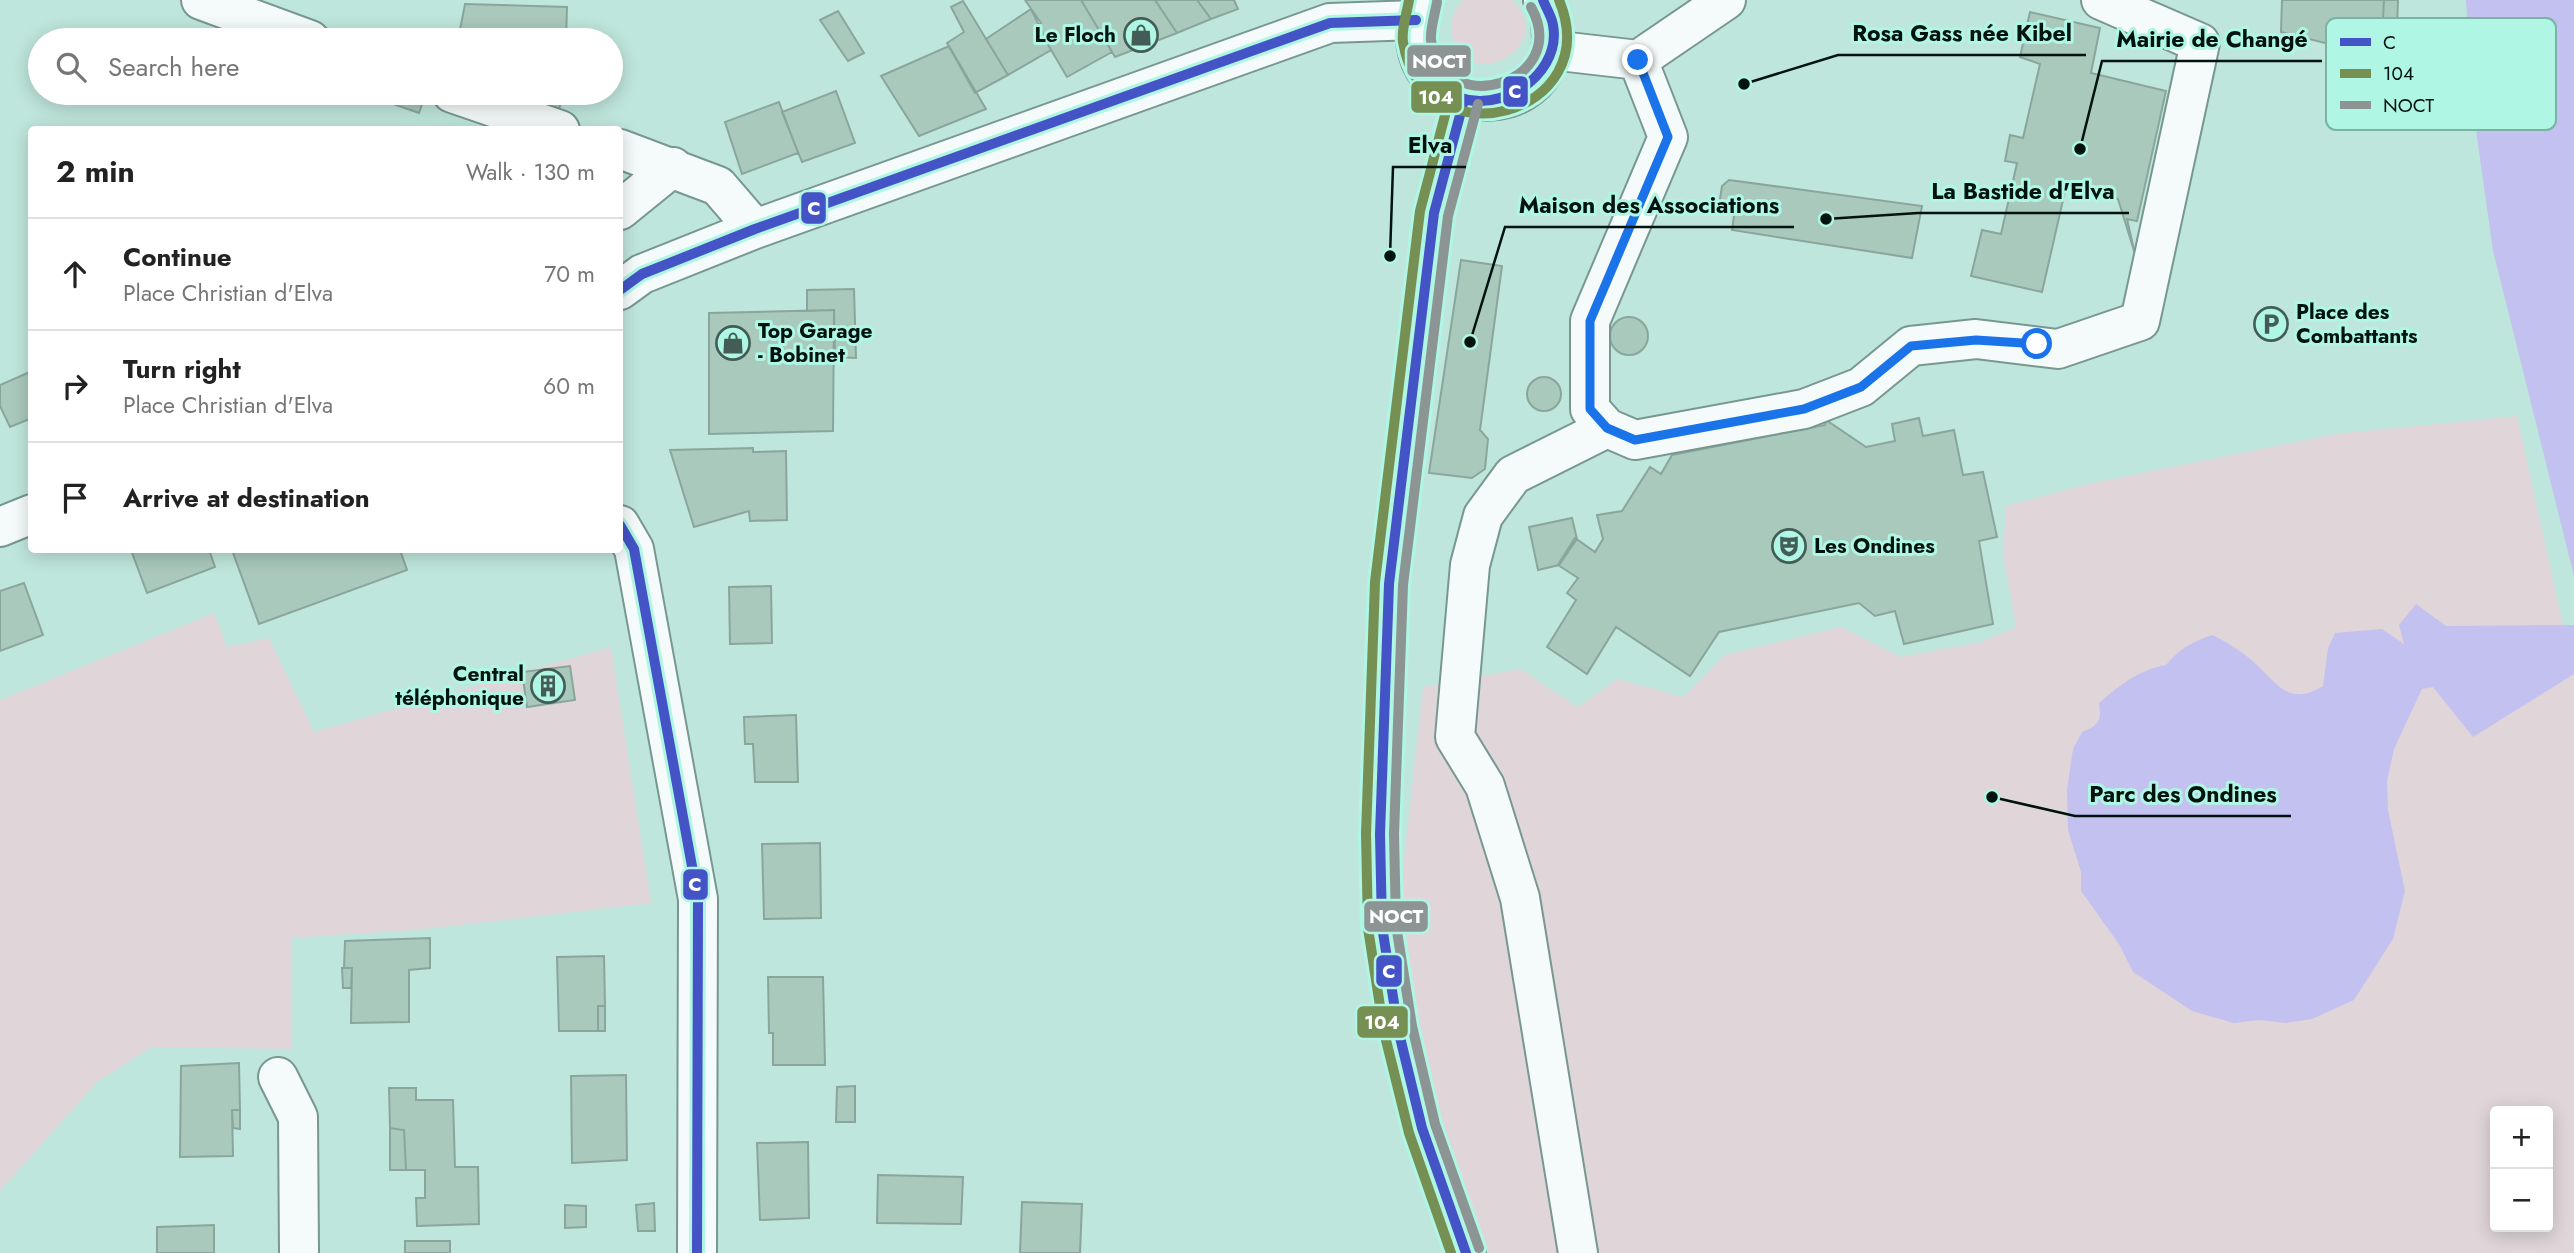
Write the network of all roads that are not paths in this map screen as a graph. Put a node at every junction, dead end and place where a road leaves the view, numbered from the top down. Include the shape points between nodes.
1 (201, 0) edge
2 (1543, 0) edge
3 (1726, 0) edge
4 (2101, 0) edge
5 (1420, 10) edge
6 (277, 28) edge
7 (1551, 50) junction
8 (1638, 60) junction
9 (1464, 100) junction
10 (487, 105) edge
11 (549, 126) edge
12 (623, 150) edge
13 (673, 167) junction
14 (623, 208) edge
15 (755, 229) junction
16 (623, 288) edge
17 (1607, 428) junction
18 (28, 516) edge
19 (0, 527) edge
20 (623, 530) edge
21 (278, 1077) dead end
22 (299, 1253) edge
23 (697, 1253) edge
24 (1466, 1253) edge
25 (1578, 1253) edge

1 - 6 street
2 - 7 street via 1552,27
3 - 8 street
4 - 17 street via 2200,43 2140,321 2058,349 1976,340 1911,346 1861,387 1804,409 1635,440
5 - 9 street via 1415,40 1420,60 1445,91
5 - 15 street via 1331,23
7 - 8 street
7 - 9 street via 1527,87 1508,98 1486,103
8 - 17 street via 1668,137 1590,321 1590,409
9 - 24 street via 1434,213 1390,584 1380,834 1382,926 1398,1029 1422,1128
10 - 11 street
12 - 13 street
13 - 14 street
13 - 15 street via 718,186
15 - 16 street via 642,274
17 - 25 street via 1513,475 1483,516 1470,565 1455,737 1485,786 1520,898
18 - 19 street
20 - 23 street via 634,549 698,899
21 - 22 street via 298,1117

